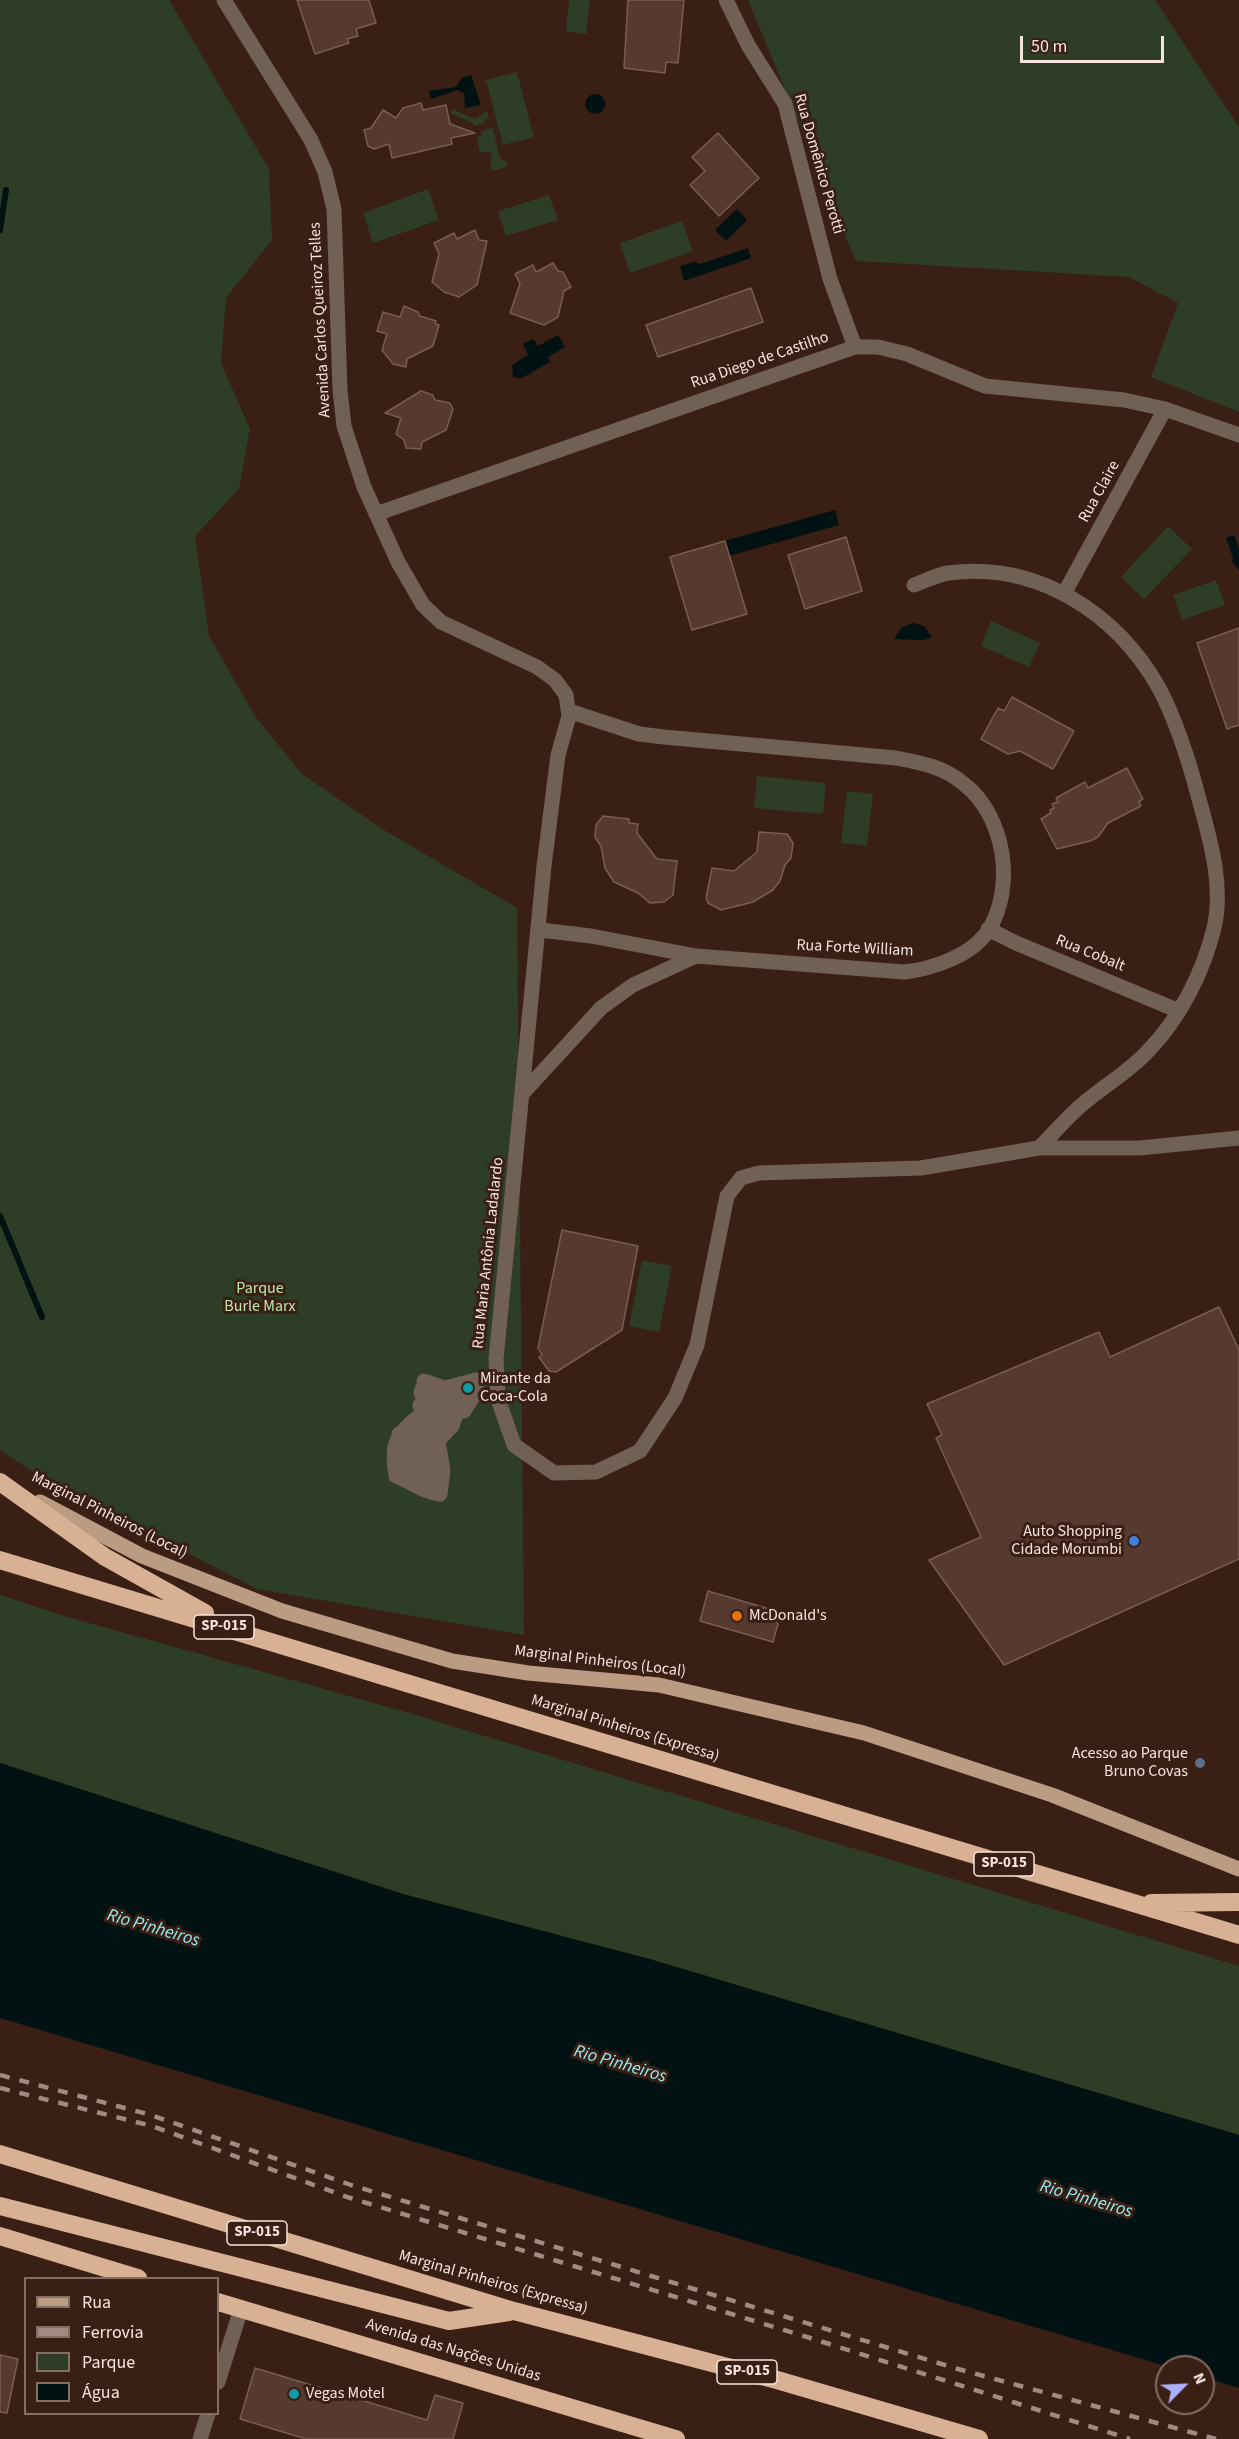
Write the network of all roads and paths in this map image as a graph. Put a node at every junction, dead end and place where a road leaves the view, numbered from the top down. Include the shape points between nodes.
1 (224, 0) edge
2 (726, 0) edge
3 (855, 347) junction
4 (1166, 409) junction
5 (1239, 435) edge
6 (376, 514) junction
7 (914, 585) dead end
8 (1065, 592) junction
9 (569, 711) junction
10 (988, 929) junction
11 (540, 930) junction
12 (696, 956) junction
13 (1179, 1011) junction
14 (523, 1093) junction
15 (1235, 1139) edge
16 (1040, 1148) junction
17 (424, 1382) dead end
18 (411, 1437) junction
19 (0, 1481) edge
20 (0, 1560) edge
21 (235, 1631) junction
22 (1239, 1869) edge
23 (1239, 1902) edge
24 (1132, 1903) junction
25 (1239, 1935) edge
26 (0, 2154) edge
27 (0, 2206) edge
28 (0, 2236) edge
29 (135, 2277) edge
30 (219, 2302) edge
31 (241, 2309) junction
32 (514, 2311) junction
33 (219, 2379) edge
34 (208, 2415) edge
35 (200, 2439) edge
36 (676, 2439) edge
37 (979, 2439) edge

1 - 6 street, Avenida Carlos Queiroz Telles via 311,140 325,172 334,209 344,426
2 - 3 street, Rua Domênico Perotti via 748,45 785,104 830,279
3 - 4 street, Rua Diego de Castilho via 878,347 907,354 985,386 1113,399
3 - 6 street, Rua Diego de Castilho
4 - 5 street, Rua Diego de Castilho
4 - 8 street, Rua Claire
6 - 9 street, Avenida Carlos Queiroz Telles via 423,605 441,622 555,680 566,696
7 - 8 street via 947,573 1000,573
8 - 13 street via 1104,621 1158,687 1191,771 1207,828 1215,866 1214,927 1203,962
9 - 10 street, Rua Forte William via 647,735 896,758 929,764 946,772 980,800 1001,845 1002,884 998,908
9 - 11 street, Rua Maria Antônia Ladalardo via 558,755
10 - 12 street, Rua Forte William via 948,962 916,971
10 - 13 street, Rua Cobalt
11 - 12 street, Rua Forte William
11 - 14 street, Rua Maria Antônia Ladalardo
12 - 14 street via 633,985 601,1008
13 - 16 street via 1147,1052 1083,1104
14 - 16 street, Rua Maria Antônia Ladalardo via 496,1359 498,1399 514,1445 554,1473 596,1472 640,1451 675,1398 697,1345 727,1196 741,1178 759,1173 921,1168
15 - 16 street, Rua Maria Antônia Ladalardo via 1102,1150
17 - 18 street via 445,1389 476,1380 477,1391 440,1397 422,1389 421,1393 447,1400 473,1396 464,1411 420,1405 423,1415 433,1418 443,1420 456,1415 438,1441 443,1470 440,1494 425,1492 396,1476 392,1454
18 - 18 street via 400,1468 423,1483 436,1482 431,1466 432,1449 443,1429 426,1422 407,1436 409,1466 418,1475 426,1472 423,1462 433,1431
19 - 21 highway via 105,1557
19 - 22 main road, Marginal Pinheiros (Local) via 142,1556 282,1611 452,1661 528,1673 659,1685 864,1733 1052,1795
20 - 21 highway, Marginal Pinheiros (Expressa) / SP-015
21 - 24 highway, Marginal Pinheiros (Expressa) / SP-015
23 - 24 highway
24 - 25 highway, Marginal Pinheiros (Expressa) / SP-015
26 - 32 highway, Marginal Pinheiros (Expressa) / SP-015
27 - 32 highway via 449,2321
28 - 29 highway
30 - 31 highway, Avenida das Nações Unidas
31 - 33 street
31 - 36 highway, Avenida das Nações Unidas
32 - 37 highway, Marginal Pinheiros (Expressa) / SP-015 via 777,2380
34 - 35 street

